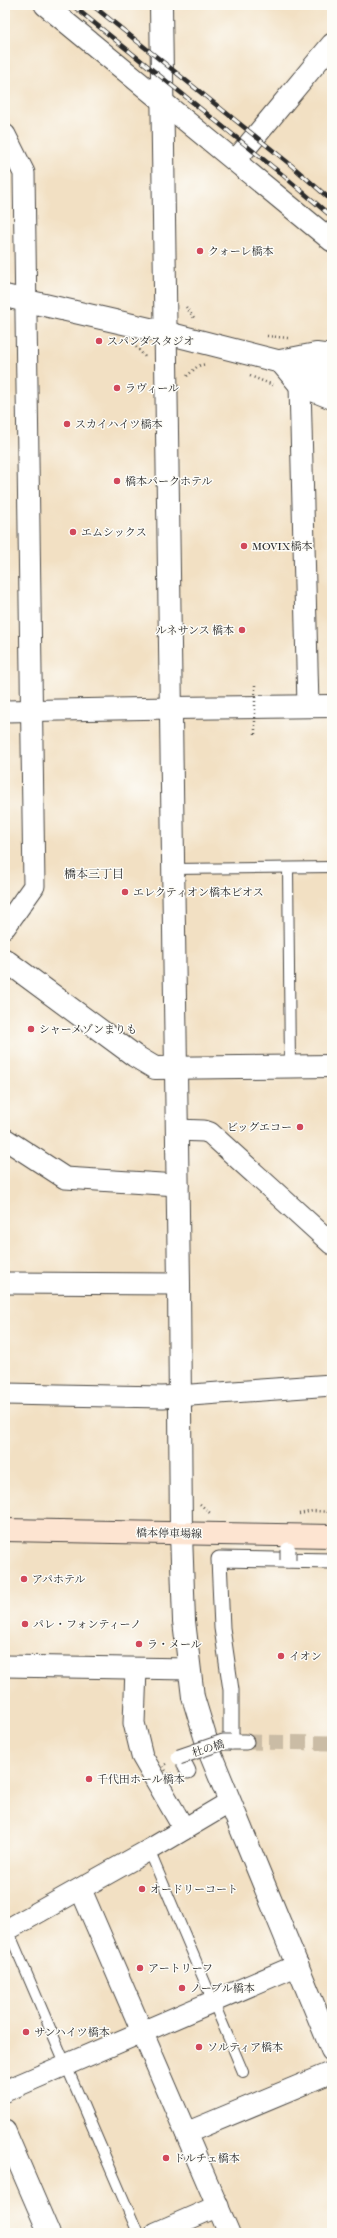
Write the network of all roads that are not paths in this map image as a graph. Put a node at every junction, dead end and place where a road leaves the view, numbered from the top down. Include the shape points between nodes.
1 (45, 5) edge
2 (160, 5) edge
3 (332, 44) edge
4 (162, 100) junction
5 (5, 135) edge
6 (235, 161) junction
7 (332, 241) edge
8 (15, 299) edge
9 (167, 333) junction
10 (332, 356) edge
11 (280, 361) junction
12 (332, 375) edge
13 (301, 390) junction
14 (332, 398) edge
15 (308, 706) junction
16 (332, 706) edge
17 (171, 708) junction
18 (5, 711) edge
19 (32, 711) junction
20 (288, 868) junction
21 (332, 868) edge
22 (173, 869) junction
23 (5, 927) edge
24 (5, 960) edge
25 (290, 1066) junction
26 (332, 1066) edge
27 (176, 1068) junction
28 (177, 1130) junction
29 (5, 1139) edge
30 (178, 1185) junction
31 (332, 1244) edge
32 (5, 1282) edge
33 (179, 1284) junction
34 (332, 1386) edge
35 (5, 1394) edge
36 (179, 1396) junction
37 (5, 1530) edge
38 (181, 1533) junction
39 (332, 1536) edge
40 (332, 1561) edge
41 (5, 1666) edge
42 (136, 1669) junction
43 (189, 1669) junction
44 (182, 1762) dead end
45 (230, 1802) junction
46 (184, 1829) junction
47 (149, 1850) junction
48 (81, 1890) junction
49 (6, 1929) edge
50 (298, 1965) junction
51 (214, 2002) junction
52 (142, 2033) junction
53 (332, 2050) edge
54 (66, 2066) junction
55 (244, 2072) dead end
56 (332, 2072) edge
57 (5, 2091) edge
58 (5, 2131) edge
59 (186, 2133) junction
60 (218, 2206) junction
61 (49, 2233) edge
62 (138, 2233) edge
63 (156, 2233) edge
64 (229, 2233) edge

1 - 4 street
2 - 4 street
3 - 6 street
4 - 6 street
4 - 9 street
5 - 8 street via 24,173
6 - 7 street
8 - 9 street
8 - 19 street
9 - 11 street
9 - 17 street
10 - 11 street via 316,354
11 - 12 street
11 - 13 street
13 - 14 street
13 - 15 street
15 - 16 street
15 - 17 street
17 - 19 street
17 - 22 street
18 - 19 street
19 - 23 street via 34,886
20 - 21 lane
20 - 22 lane
20 - 25 lane
22 - 27 street
24 - 27 street via 154,1068
25 - 26 street
25 - 27 street
27 - 28 street
28 - 30 street
28 - 31 street via 210,1133
29 - 30 street via 65,1178
30 - 33 street
32 - 33 street
33 - 36 street
34 - 36 street
35 - 36 street
36 - 38 street
37 - 38 main road, 橋本停車場線
38 - 39 main road, 橋本停車場線
38 - 43 street via 184,1621
40 - 44 street, 杜の橋, bridge via 288,1555 219,1559 216,1568 222,1628 238,1742 223,1742
41 - 42 street
42 - 43 street
42 - 46 street via 134,1723 142,1756
43 - 45 street via 193,1697 205,1741
45 - 46 street
45 - 50 street
46 - 47 street
47 - 48 street
47 - 51 lane
48 - 49 street
48 - 52 street
49 - 54 lane
50 - 51 street
50 - 53 street
51 - 52 street
51 - 55 lane
52 - 54 street
52 - 59 street
54 - 57 street
54 - 62 lane
56 - 59 street
58 - 61 street
59 - 60 street
60 - 63 street
60 - 64 street

